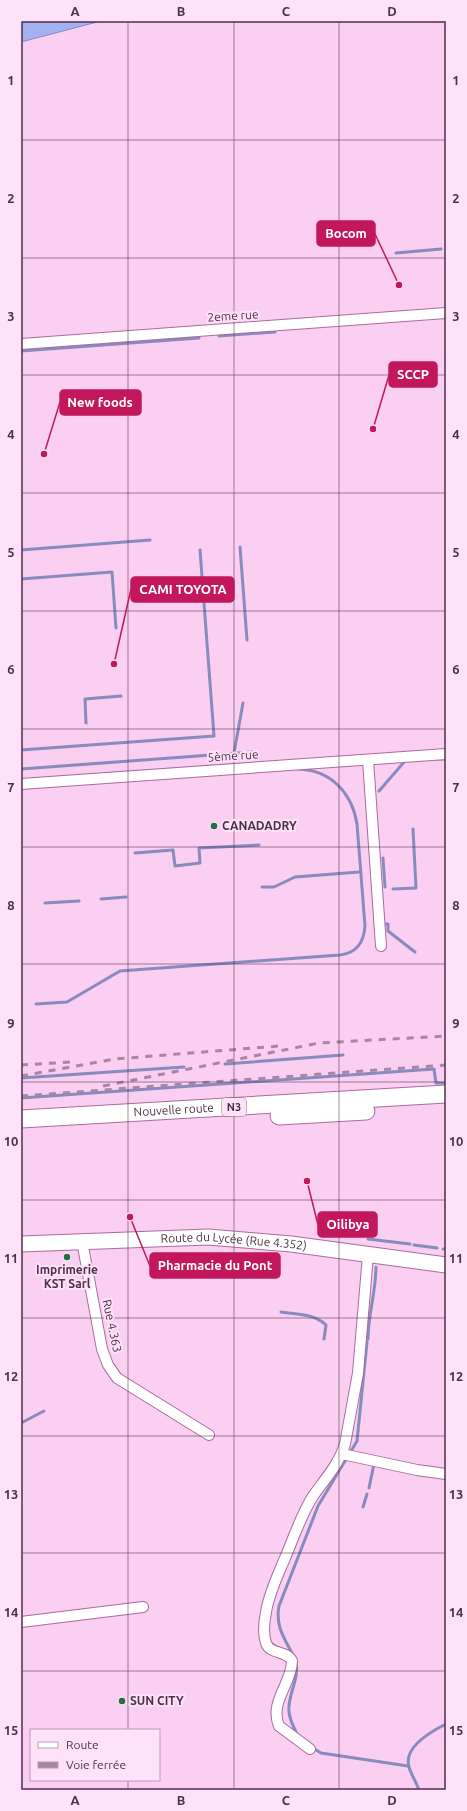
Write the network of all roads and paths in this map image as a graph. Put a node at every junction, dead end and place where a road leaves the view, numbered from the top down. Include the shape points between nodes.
1 (446, 313) edge
2 (21, 344) edge
3 (446, 754) edge
4 (368, 760) junction
5 (21, 784) edge
6 (380, 946) dead end
7 (446, 1094) edge
8 (446, 1105) edge
9 (21, 1119) edge
10 (21, 1130) edge
11 (82, 1241) junction
12 (21, 1244) edge
13 (368, 1255) junction
14 (446, 1265) edge
15 (209, 1435) dead end
16 (342, 1454) junction
17 (446, 1474) edge
18 (143, 1607) dead end
19 (21, 1622) edge
20 (310, 1749) dead end

1 - 2 street, 2eme rue
3 - 4 street, 5ème rue
4 - 5 street, 5ème rue
4 - 6 street
7 - 9 highway, Nouvelle route / N3
8 - 10 highway, Nouvelle route
11 - 12 main road, Route du Lycée (Rue 4.352)
11 - 13 main road, Route du Lycée (Rue 4.352) via 208,1236
11 - 15 street, Rue 4.363 via 102,1349 108,1365 117,1378
13 - 14 main road, Route du Lycée (Rue 4.352)
13 - 16 street via 358,1373
16 - 17 street
16 - 20 street via 306,1508 265,1614 264,1628 268,1647 289,1656 292,1661 279,1698 276,1720 278,1726
18 - 19 street

